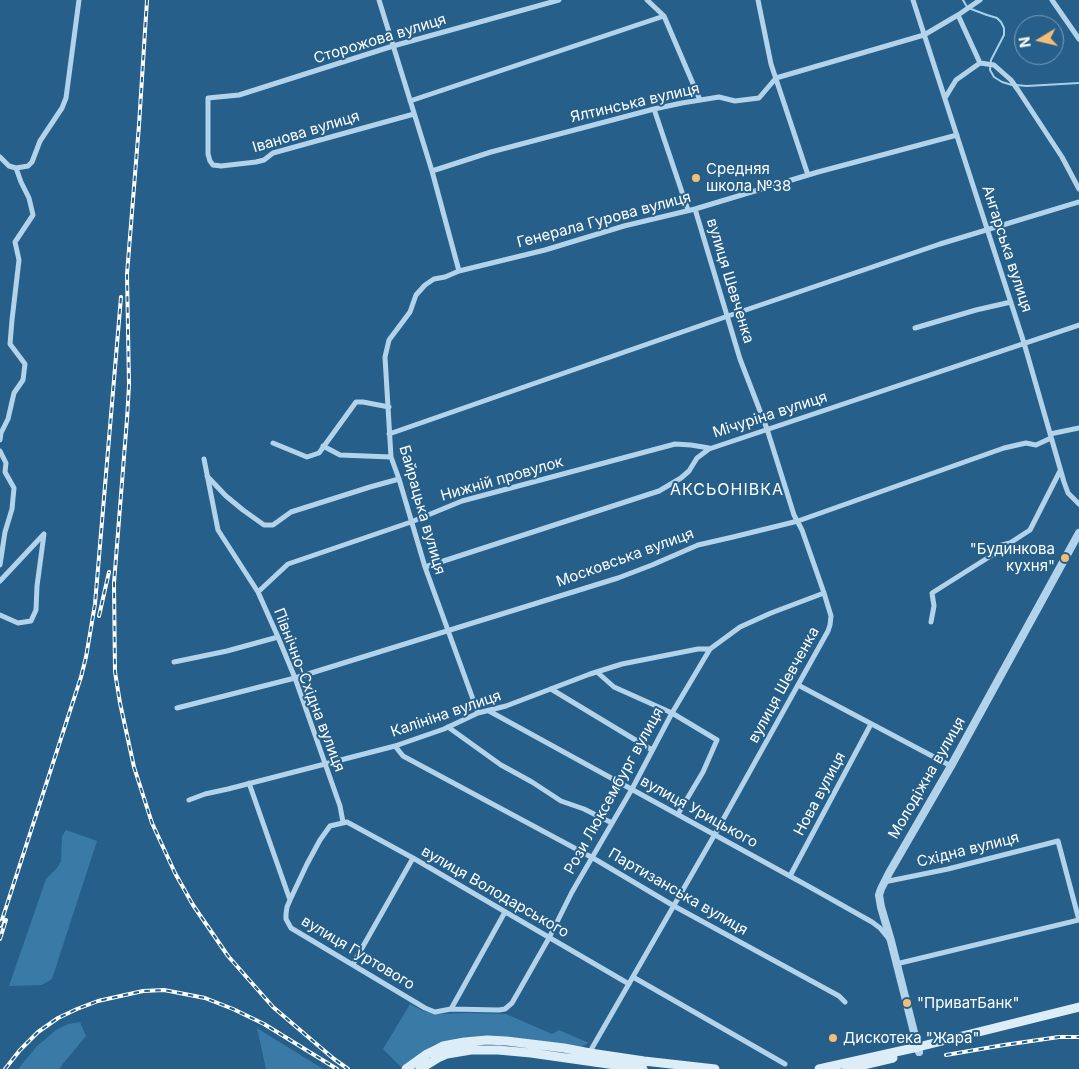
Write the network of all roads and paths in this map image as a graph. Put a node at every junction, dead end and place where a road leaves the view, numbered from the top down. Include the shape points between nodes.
1 (79, 0) edge
2 (378, 0) edge
3 (559, 0) edge
4 (646, 0) edge
5 (758, 0) edge
6 (913, 0) edge
7 (980, 0) edge
8 (1052, 0) edge
9 (664, 16) junction
10 (958, 16) junction
11 (924, 35) junction
12 (1079, 39) edge
13 (393, 46) junction
14 (983, 63) junction
15 (776, 78) junction
16 (208, 98) joint
17 (945, 98) junction
18 (700, 100) junction
19 (410, 101) junction
20 (654, 109) junction
21 (414, 114) junction
22 (957, 135) junction
23 (0, 157) edge
24 (16, 168) junction
25 (432, 171) junction
26 (808, 175) junction
27 (1079, 189) edge
28 (1079, 202) edge
29 (695, 208) junction
30 (688, 210) junction
31 (988, 230) junction
32 (459, 271) junction
33 (1011, 302) junction
34 (410, 312) joint
35 (728, 316) junction
36 (1079, 325) edge
37 (915, 328) dead end
38 (1024, 343) junction
39 (389, 407) junction
40 (1079, 428) edge
41 (767, 429) junction
42 (390, 434) junction
43 (1050, 436) junction
44 (0, 440) edge
45 (273, 443) dead end
46 (323, 446) junction
47 (709, 448) junction
48 (0, 451) edge
49 (391, 457) junction
50 (204, 459) dead end
51 (1060, 471) junction
52 (206, 476) junction
53 (399, 479) junction
54 (1079, 504) edge
55 (798, 521) junction
56 (411, 522) junction
57 (1079, 533) edge
58 (0, 565) edge
59 (425, 568) junction
60 (0, 580) edge
61 (258, 592) junction
62 (824, 593) junction
63 (0, 616) edge
64 (931, 622) dead end
65 (447, 630) junction
66 (278, 637) junction
67 (710, 649) junction
68 (174, 662) dead end
69 (597, 672) junction
70 (295, 678) junction
71 (798, 685) junction
72 (551, 689) junction
73 (177, 708) dead end
74 (489, 711) junction
75 (672, 713) junction
76 (478, 714) junction
77 (871, 724) junction
78 (448, 727) junction
79 (395, 746) junction
80 (652, 750) junction
81 (324, 764) junction
82 (951, 766) junction
83 (249, 783) junction
84 (632, 789) junction
85 (190, 800) dead end
86 (678, 814) junction
87 (345, 822) junction
88 (612, 824) junction
89 (715, 834) junction
90 (413, 858) junction
91 (592, 858) junction
92 (790, 876) junction
93 (884, 882) junction
94 (290, 900) junction
95 (674, 906) junction
96 (505, 912) junction
97 (1079, 920) edge
98 (549, 938) junction
99 (891, 941) junction
100 (353, 964) junction
101 (896, 964) junction
102 (633, 977) junction
103 (629, 984) junction
104 (845, 1002) dead end
105 (1079, 1007) edge
106 (450, 1009) junction
107 (1079, 1013) edge
108 (918, 1049) junction
109 (588, 1058) junction
110 (785, 1064) dead end
111 (408, 1068) edge
112 (420, 1069) edge
113 (642, 1069) edge
114 (714, 1069) edge
115 (819, 1069) edge
116 (847, 1069) edge

1 - 24 street via 66,98 40,141 32,162
2 - 13 street
3 - 13 street, Сторожова вулиця
4 - 9 street
5 - 15 street
6 - 11 street, Ангарська вулиця
7 - 10 street
8 - 12 street
9 - 18 street
9 - 19 street
10 - 11 street
10 - 14 street
11 - 15 street
11 - 17 street, Ангарська вулиця
13 - 16 street, Сторожова вулиця via 239,95
13 - 19 street
14 - 17 street via 956,80
14 - 27 street via 994,65 1011,80 1062,157
15 - 18 street, Ялтинська вулиця via 759,98
15 - 26 street
16 - 21 street, Іванова вулиця via 208,154 213,165 221,166 264,160 272,153
17 - 22 street, Ангарська вулиця
18 - 20 street, Ялтинська вулиця
19 - 21 street
20 - 25 street, Ялтинська вулиця
20 - 30 street
21 - 25 street
22 - 26 street, Генерала Гурова вулиця
22 - 31 street, Ангарська вулиця
23 - 24 street
24 - 44 street via 33,216 15,242 19,260 10,344 25,364 24,380 14,393
25 - 32 street
26 - 29 street, Генерала Гурова вулиця
28 - 31 street
29 - 30 street, Генерала Гурова вулиця
29 - 35 street, вулиця Шевченка
30 - 32 street, Генерала Гурова вулиця
31 - 33 street, Ангарська вулиця
31 - 35 street
32 - 34 street, Генерала Гурова вулиця via 426,285 416,295
33 - 37 street
33 - 38 street, Ангарська вулиця
34 - 39 street, Байрацька вулиця via 389,340 385,357
35 - 41 street, вулиця Шевченка via 740,359
35 - 42 street
36 - 38 street, Мічуріна вулиця
38 - 41 street, Мічуріна вулиця
38 - 43 street, Ангарська вулиця
39 - 42 street, Байрацька вулиця
39 - 46 street via 356,402
40 - 43 street, Московська вулиця
41 - 47 street, Мічуріна вулиця
41 - 55 street, вулиця Шевченка
42 - 49 street, Байрацька вулиця
43 - 51 street, Ангарська вулиця
43 - 55 street, Московська вулиця via 1036,445 1026,443 1004,448
45 - 46 street via 307,457 319,453
46 - 49 street via 340,455
47 - 56 street, Нижній провулок via 675,444 462,501
47 - 59 street, Мічуріна вулиця via 685,475 659,491
48 - 58 street via 6,463 5,472 14,488
49 - 53 street, Байрацька вулиця
50 - 52 street, Північно-Східна вулиця
51 - 54 street, Ангарська вулиця via 1068,493
51 - 64 street via 1030,530 1002,545 932,593
52 - 53 street via 264,525 273,525 291,512
52 - 61 street, Північно-Східна вулиця via 218,530
53 - 56 street, Байрацька вулиця
55 - 62 street, вулиця Шевченка
55 - 65 street, Московська вулиця via 698,545 618,578
56 - 59 street, Байрацька вулиця
56 - 61 street, Нижній провулок via 288,564
57 - 82 street, Молодіжна вулиця
59 - 65 street, Байрацька вулиця
60 - 63 street via 44,534 36,610 31,621 18,623
61 - 66 street, Північно-Східна вулиця
62 - 67 street, Рози Люксембург вулиця via 740,627
62 - 71 street, вулиця Шевченка via 830,625
65 - 70 street, Московська вулиця
65 - 76 street, Байрацька вулиця
66 - 68 street
66 - 70 street, Північно-Східна вулиця
67 - 69 street, Калініна вулиця via 653,657
67 - 75 street, Рози Люксембург вулиця
69 - 72 street, Калініна вулиця
69 - 75 street via 614,687
70 - 73 street, Московська вулиця
70 - 81 street, Північно-Східна вулиця
71 - 77 street
71 - 89 street, вулиця Шевченка
72 - 74 street, Калініна вулиця
72 - 80 street
74 - 76 street, Калініна вулиця
74 - 84 street, вулиця Урицького
75 - 80 street, Рози Люксембург вулиця
75 - 86 street via 717,740 703,772
76 - 78 street, Калініна вулиця
77 - 82 street
77 - 92 street, Нова вулиця
78 - 79 street, Калініна вулиця
78 - 88 street via 501,765 561,801 584,808
79 - 81 street, Калініна вулиця
79 - 91 street, Партизанська вулиця via 402,756
80 - 84 street, Рози Люксембург вулиця
81 - 83 street, Калініна вулиця
81 - 87 street, Північно-Східна вулиця
82 - 93 street, Молодіжна вулиця
83 - 85 street, Калініна вулиця
83 - 94 street, вулиця Гуртового
84 - 86 street, вулиця Урицького
84 - 88 street, Рози Люксембург вулиця
86 - 89 street, вулиця Урицького
87 - 90 street, вулиця Володарського
87 - 94 street via 330,826 320,840
88 - 91 street, Рози Люксембург вулиця
89 - 92 street, вулиця Урицького
89 - 95 street, вулиця Шевченка
90 - 96 street, вулиця Володарського
90 - 100 street
91 - 95 street, Партизанська вулиця
91 - 98 street, Рози Люксембург вулиця
92 - 99 street, вулиця Урицького via 872,922
93 - 97 street, Східна вулиця via 1058,841
93 - 99 street, Молодіжна вулиця via 880,901
94 - 100 street, вулиця Гуртового via 286,919 291,928
95 - 102 street, вулиця Шевченка
95 - 104 street, Партизанська вулиця
96 - 98 street, вулиця Володарського
96 - 106 street
97 - 101 street
98 - 103 street, вулиця Володарського
98 - 106 street, Рози Люксембург вулиця via 512,1003 505,1009
99 - 101 street, Молодіжна вулиця
100 - 106 street, вулиця Гуртового via 430,1010
101 - 108 street, Молодіжна вулиця
102 - 103 street, вулиця Шевченка
102 - 110 street
103 - 109 street, вулиця Шевченка
105 - 108 main road
107 - 108 main road
108 - 115 main road
108 - 116 main road
109 - 111 main road via 564,1048 507,1041 464,1042 435,1049
109 - 112 main road via 471,1050 448,1054
109 - 113 main road
109 - 114 main road

